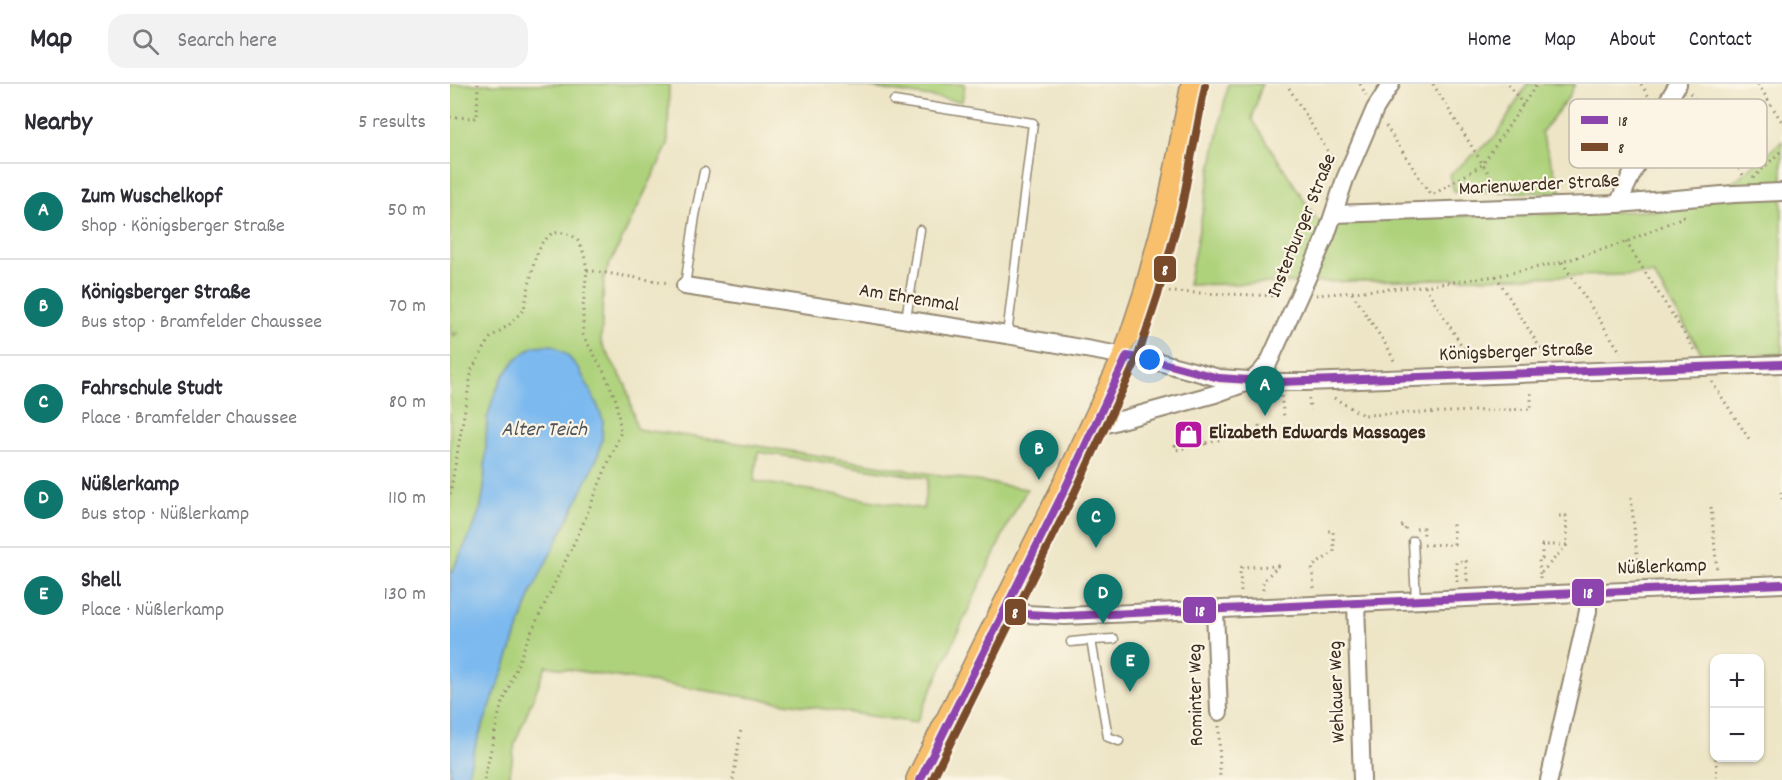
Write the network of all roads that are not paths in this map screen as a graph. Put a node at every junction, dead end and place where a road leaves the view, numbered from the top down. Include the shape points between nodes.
1 (1196, 84) edge
2 (1391, 84) edge
3 (1678, 84) edge
4 (1669, 99) edge
5 (894, 101) dead end
6 (1634, 168) edge
7 (704, 172) dead end
8 (1782, 192) edge
9 (1618, 204) junction
10 (1334, 214) junction
11 (920, 230) dead end
12 (685, 286) joint
13 (906, 319) junction
14 (1007, 334) junction
15 (1127, 356) junction
16 (1782, 363) edge
17 (1251, 381) junction
18 (1095, 427) junction
19 (1413, 541) dead end
20 (1782, 584) edge
21 (1588, 592) junction
22 (1416, 600) junction
23 (1356, 603) junction
24 (1008, 604) junction
25 (1215, 610) junction
26 (1114, 639) dead end
27 (1091, 640) junction
28 (1071, 642) dead end
29 (1219, 712) road end
30 (1119, 741) dead end
31 (920, 780) edge
32 (1362, 780) edge
33 (1549, 780) edge

1 - 15 main road via 1172,203
2 - 10 street, Insterburger Straße via 1375,109
3 - 4 street
5 - 14 lane via 1033,123
6 - 9 street
7 - 12 lane
8 - 9 street, Marienwerder Straße
9 - 10 street, Marienwerder Straße
10 - 17 street, Insterburger Straße via 1269,362
11 - 13 lane
12 - 13 street, Am Ehrenmal
13 - 14 street, Am Ehrenmal
14 - 15 street, Am Ehrenmal
15 - 17 street, Königsberger Straße via 1218,378
15 - 18 main road
16 - 17 street, Königsberger Straße
17 - 18 street, Königsberger Straße
18 - 24 main road
19 - 22 lane
20 - 21 street, Nüßlerkamp
21 - 22 street, Nüßlerkamp
21 - 33 street via 1588,611
22 - 23 street, Nüßlerkamp
23 - 25 street, Nüßlerkamp
23 - 32 street, Wehlauer Weg
24 - 25 street, Nüßlerkamp via 1026,614 1065,616
24 - 31 main road
25 - 29 street, Rominter Weg
26 - 27 lane
27 - 28 lane
27 - 30 lane via 1108,738

